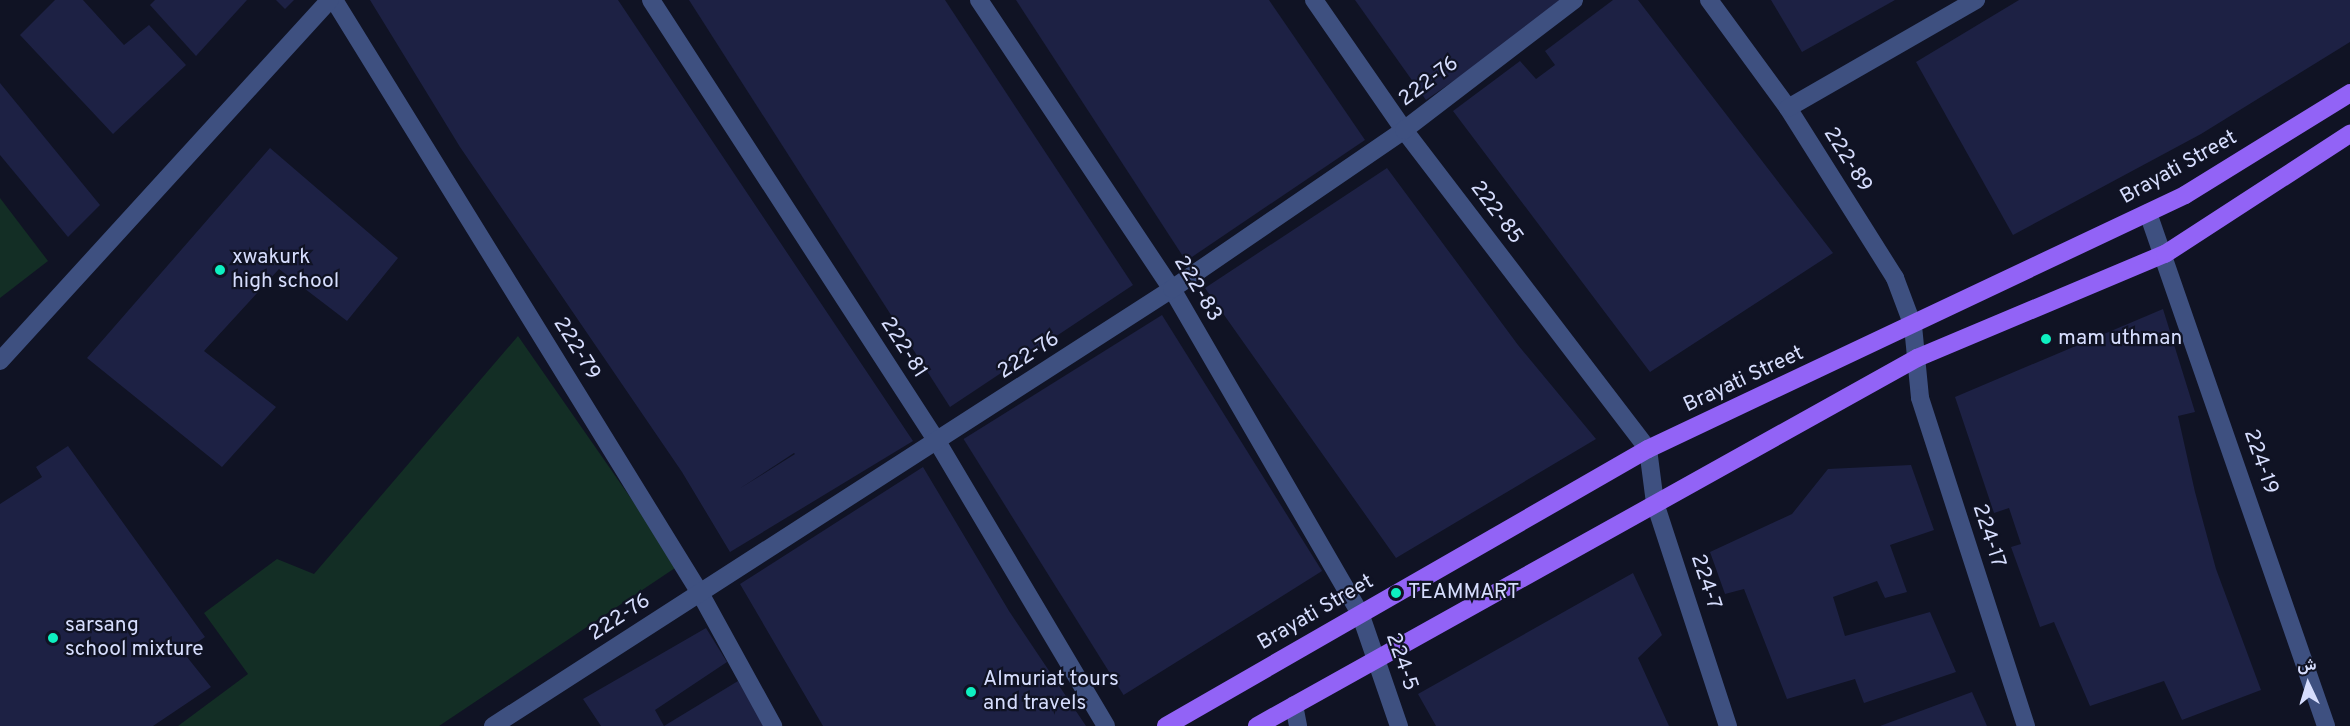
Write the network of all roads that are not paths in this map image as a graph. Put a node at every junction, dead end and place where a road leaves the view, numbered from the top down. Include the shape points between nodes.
1 (332, 0) edge
2 (651, 0) edge
3 (979, 0) edge
4 (1314, 0) edge
5 (1574, 0) edge
6 (1709, 0) edge
7 (1976, 0) edge
8 (2350, 93) edge
9 (1788, 108) junction
10 (1404, 130) junction
11 (2350, 134) edge
12 (2148, 213) junction
13 (2165, 254) junction
14 (1172, 289) junction
15 (1913, 326) junction
16 (1917, 358) junction
17 (0, 361) edge
18 (938, 443) junction
19 (1648, 449) junction
20 (1655, 503) junction
21 (700, 593) junction
22 (1360, 613) junction
23 (1377, 664) junction
24 (1294, 705) junction
25 (494, 726) edge
26 (773, 726) edge
27 (1106, 726) edge
28 (1166, 726) edge
29 (1257, 726) edge
30 (1298, 726) edge
31 (1399, 726) edge
32 (1728, 726) edge
33 (2026, 726) edge
34 (2326, 726) edge

1 - 17 street
1 - 21 street, 222-79
2 - 18 street, 222-81
3 - 14 street, 222-83
4 - 10 street, 222-85
5 - 10 street, 222-76
6 - 9 street, 222-89
7 - 9 street
8 - 12 main road, Brayati Street
9 - 15 street, 222-89 via 1895,278
10 - 14 street, 222-76
10 - 19 street, 222-85
11 - 13 main road
12 - 13 street, 224-19
12 - 15 main road, Brayati Street
13 - 16 main road
13 - 34 street, 224-19
14 - 18 street, 222-76
14 - 22 street, 222-83
15 - 16 street, 222-89
15 - 19 main road, Brayati Street
16 - 20 main road
16 - 33 street, 224-17 via 1920,398
18 - 21 street, 222-76
18 - 27 street, 222-81
19 - 20 street, 224-7
19 - 22 main road, Brayati Street
20 - 23 main road
20 - 32 street, 224-7
21 - 25 street, 222-76
21 - 26 street, 222-79
22 - 23 street, 224-5
22 - 28 main road, Brayati Street
23 - 24 main road
23 - 31 street, 224-5
24 - 29 main road
24 - 30 street

